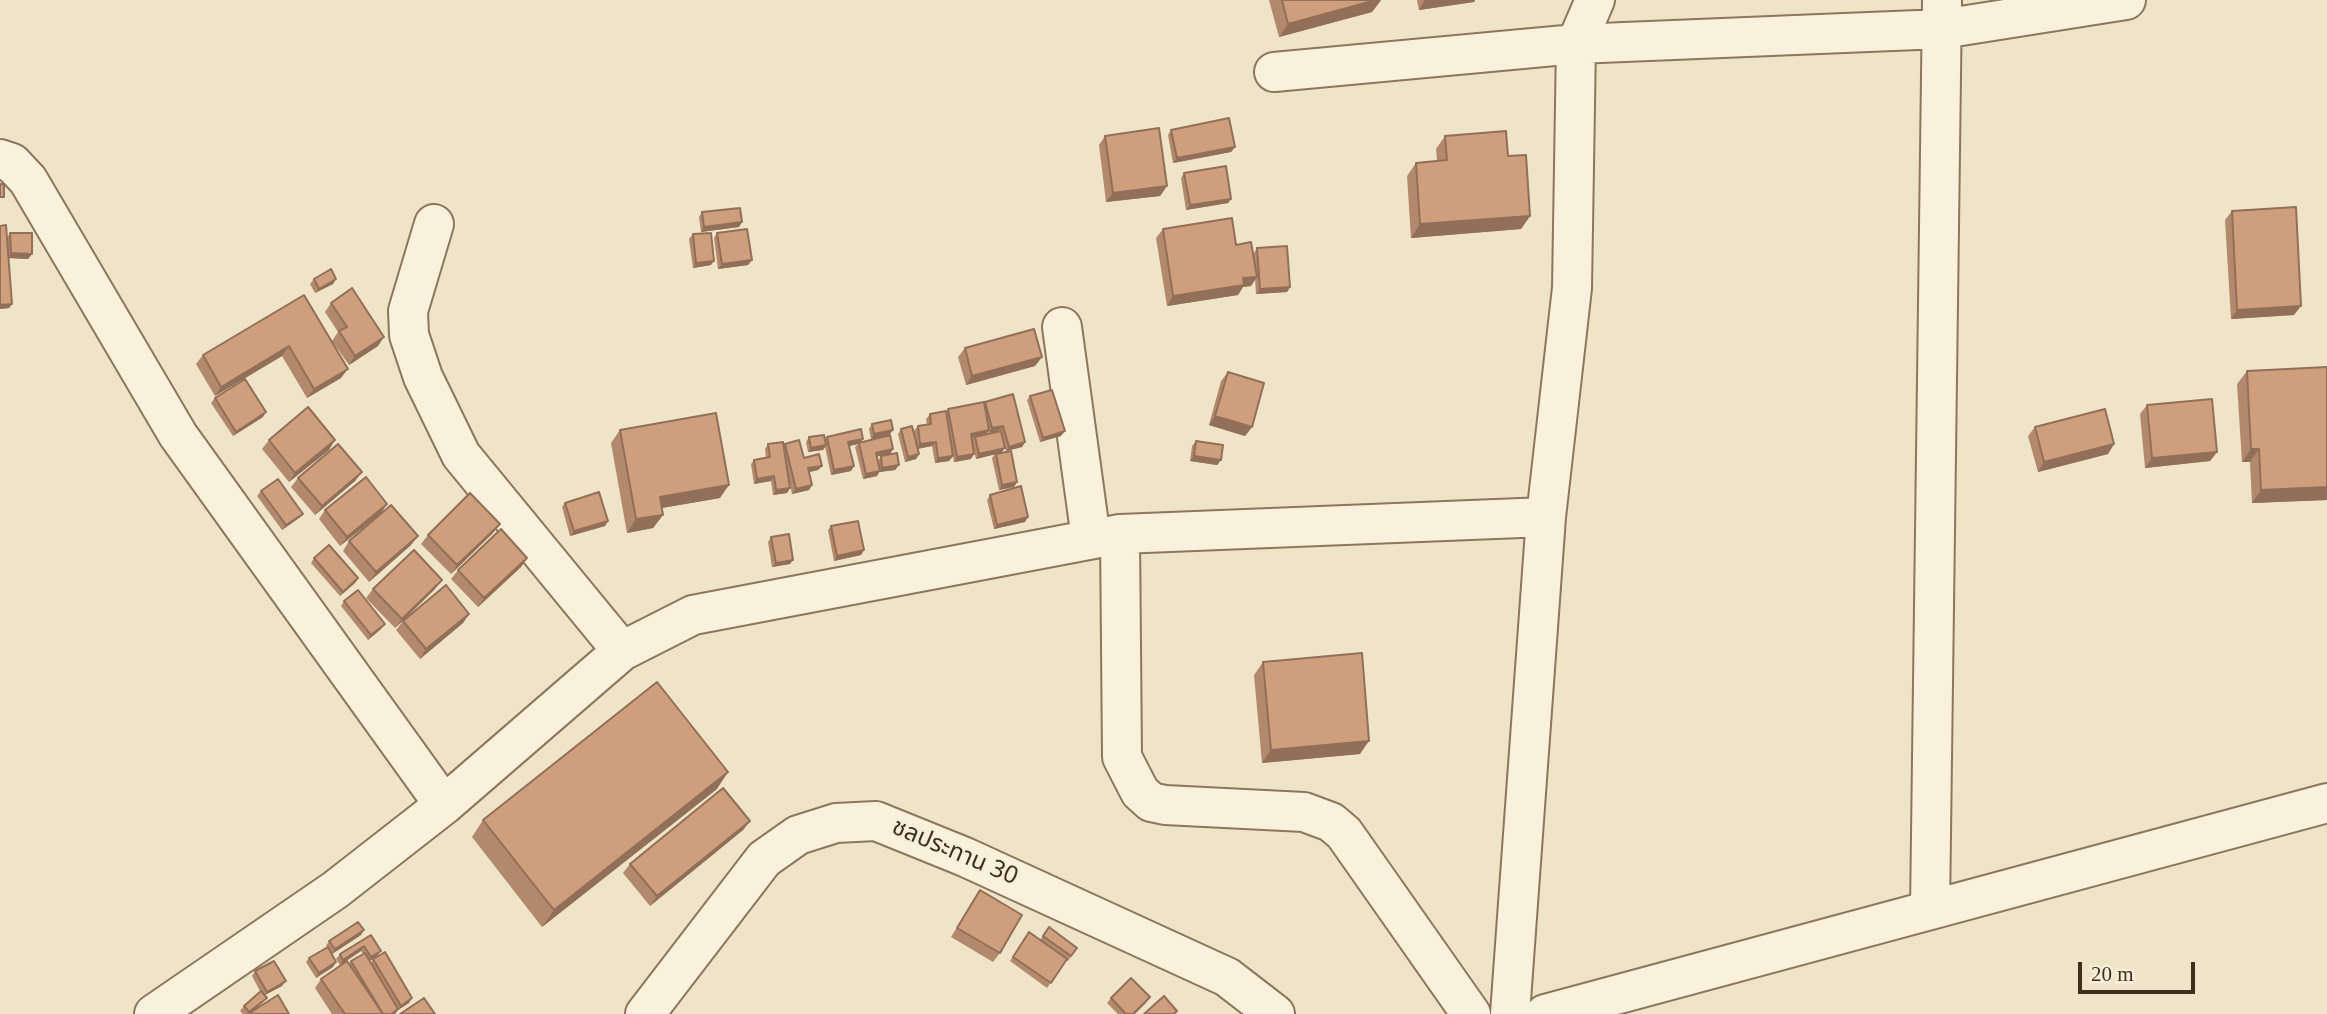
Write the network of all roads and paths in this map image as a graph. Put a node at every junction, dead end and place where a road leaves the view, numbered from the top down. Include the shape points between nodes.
1 (1595, 0) edge
2 (2126, 0) edge
3 (1942, 14) edge
4 (1576, 44) junction
5 (1275, 72) dead end
6 (0, 159) edge
7 (434, 224) dead end
8 (1062, 327) dead end
9 (1546, 517) junction
10 (1105, 536) junction
11 (622, 651) junction
12 (2327, 803) edge
13 (444, 805) junction
14 (1930, 910) junction
15 (154, 1014) edge
16 (645, 1014) edge
17 (1275, 1014) edge
18 (1471, 1014) edge
19 (1510, 1014) edge
20 (1545, 1014) edge

1 - 4 street
2 - 3 street
3 - 4 street
3 - 14 street
4 - 5 street
4 - 9 street via 1572,288
6 - 13 street via 12,163 28,180 178,435
7 - 11 street via 408,311 409,335 423,377 461,455
8 - 10 street
9 - 10 street
9 - 19 street
10 - 11 street via 693,615
10 - 18 street via 1122,757 1140,792 1151,802 1165,805 1304,812 1331,822 1345,834
11 - 13 street
12 - 14 street
13 - 15 street via 335,890
14 - 20 street
16 - 17 street, ชลประทาน 30 via 764,859 798,835 836,823 876,821 965,856 1227,977

